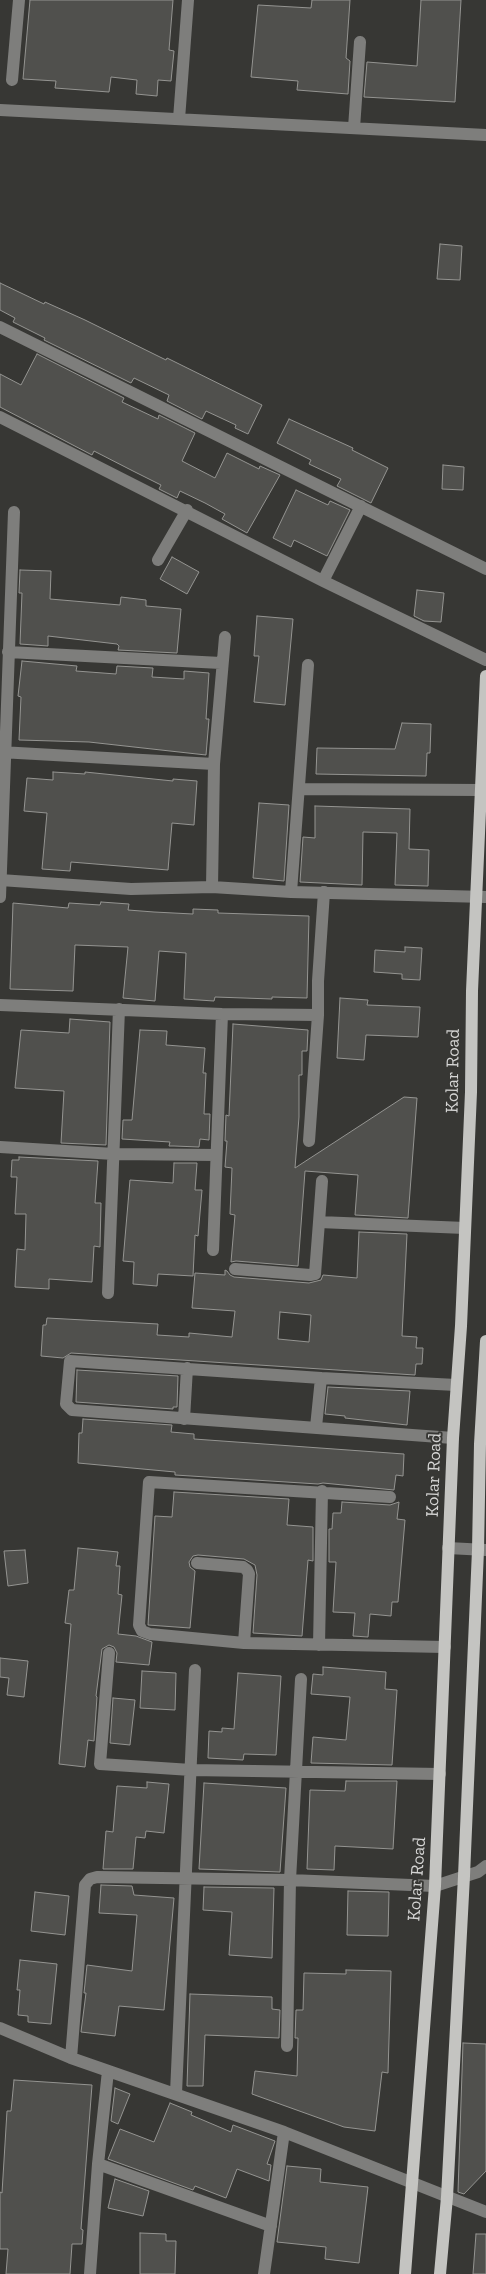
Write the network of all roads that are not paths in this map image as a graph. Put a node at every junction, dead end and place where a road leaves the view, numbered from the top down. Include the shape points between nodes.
1 (19, 0) edge
2 (188, 0) edge
3 (360, 42) dead end
4 (12, 80) dead end
5 (0, 110) edge
6 (179, 119) junction
7 (354, 128) junction
8 (484, 133) edge
9 (0, 327) edge
10 (0, 417) edge
11 (361, 506) junction
12 (187, 510) junction
13 (14, 512) dead end
14 (158, 560) dead end
15 (486, 570) edge
16 (323, 582) junction
17 (225, 637) dead end
18 (8, 652) junction
19 (486, 660) edge
20 (222, 663) junction
21 (308, 665) dead end
22 (486, 676) edge
23 (2, 752) edge
24 (214, 764) junction
25 (300, 789) junction
26 (481, 790) junction
27 (1, 880) edge
28 (212, 887) junction
29 (291, 892) junction
30 (324, 892) junction
31 (481, 896) edge
32 (0, 897) edge
33 (0, 1005) edge
34 (119, 1009) junction
35 (222, 1014) junction
36 (318, 1015) junction
37 (309, 1141) dead end
38 (0, 1147) edge
39 (114, 1154) junction
40 (216, 1155) junction
41 (322, 1181) dead end
42 (319, 1222) junction
43 (465, 1228) junction
44 (213, 1250) dead end
45 (235, 1269) dead end
46 (108, 1293) dead end
47 (486, 1341) edge
48 (187, 1368) junction
49 (321, 1378) junction
50 (456, 1385) junction
51 (184, 1419) junction
52 (316, 1427) junction
53 (452, 1438) junction
54 (483, 1444) edge
55 (322, 1491) junction
56 (390, 1496) dead end
57 (448, 1548) junction
58 (482, 1550) edge
59 (198, 1563) dead end
60 (244, 1643) junction
61 (319, 1645) junction
62 (445, 1647) junction
63 (109, 1653) dead end
64 (196, 1670) dead end
65 (301, 1679) dead end
66 (190, 1770) junction
67 (297, 1770) junction
68 (440, 1774) junction
69 (486, 1866) edge
70 (464, 1876) junction
71 (184, 1879) junction
72 (290, 1880) junction
73 (435, 1886) junction
74 (0, 2028) edge
75 (286, 2046) dead end
76 (71, 2058) junction
77 (108, 2071) junction
78 (176, 2093) junction
79 (284, 2132) junction
80 (98, 2164) junction
81 (411, 2184) junction
82 (447, 2197) junction
83 (486, 2212) edge
84 (271, 2226) junction
85 (90, 2274) edge
86 (264, 2274) edge
87 (405, 2274) edge
88 (440, 2274) edge

1 - 4 street
2 - 6 street
3 - 7 street
5 - 6 street
6 - 7 street
7 - 8 street
9 - 11 street
10 - 12 street
11 - 15 street
11 - 16 street
12 - 14 street
12 - 16 street
13 - 18 street
16 - 19 street
17 - 20 street
18 - 20 street
18 - 23 street
20 - 24 street
21 - 25 street
22 - 26 main road, Kolar Road
23 - 24 street
23 - 27 street
24 - 28 street
25 - 26 street
25 - 29 street
26 - 31 main road, Kolar Road
27 - 28 street via 131,889
27 - 32 street
28 - 29 street
29 - 30 street
30 - 31 street
30 - 36 street
31 - 43 main road, Kolar Road
33 - 34 street
34 - 35 street
34 - 39 street
35 - 36 street
35 - 40 street
36 - 37 street
38 - 39 street
39 - 40 street
39 - 46 street
40 - 44 street
41 - 42 street
42 - 43 street
42 - 45 street via 315,1274
43 - 50 main road, Kolar Road
47 - 54 main road
48 - 49 street
48 - 51 street
48 - 51 street via 70,1362 66,1396 66,1404 72,1410
49 - 50 street
49 - 52 street
50 - 53 main road, Kolar Road
51 - 52 street
52 - 53 street
53 - 57 main road, Kolar Road
54 - 58 main road
55 - 56 street
55 - 60 street via 148,1482 139,1626 150,1634
55 - 61 street
57 - 58 street
57 - 62 main road, Kolar Road
58 - 70 main road
59 - 60 street via 247,1570
60 - 61 street
61 - 62 street
62 - 68 main road, Kolar Road
63 - 66 street via 100,1764
64 - 66 street
65 - 67 street
66 - 67 street
66 - 71 street
67 - 68 street
67 - 72 street
68 - 73 main road, Kolar Road
69 - 70 street
70 - 73 street
70 - 82 main road
71 - 72 street
71 - 76 street via 97,1877 85,1885
71 - 78 street
72 - 73 street
72 - 75 street
73 - 81 main road, Kolar Road
74 - 76 street
76 - 77 street
77 - 78 street
77 - 80 street
78 - 79 street
79 - 81 street
79 - 84 street
80 - 84 street
80 - 85 street
81 - 82 street
81 - 87 main road, Kolar Road
82 - 83 street
82 - 88 main road
84 - 86 street

